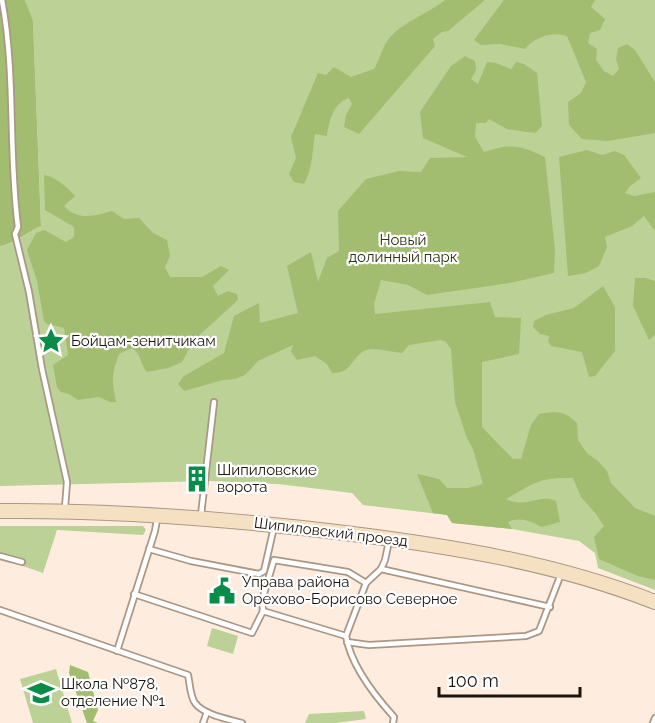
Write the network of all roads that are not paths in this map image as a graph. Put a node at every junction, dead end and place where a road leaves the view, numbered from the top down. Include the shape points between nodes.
1 (2, 0) edge
2 (214, 402) dead end
3 (0, 511) edge
4 (65, 511) junction
5 (157, 515) junction
6 (201, 518) junction
7 (275, 524) junction
8 (389, 539) junction
9 (148, 549) junction
10 (0, 556) edge
11 (21, 562) dead end
12 (381, 569) junction
13 (562, 572) junction
14 (366, 583) junction
15 (134, 594) junction
16 (655, 602) edge
17 (550, 607) junction
18 (0, 610) edge
19 (263, 611) junction
20 (346, 636) junction
21 (347, 642) junction
22 (117, 651) junction
23 (207, 712) junction
24 (655, 718) edge
25 (394, 720) edge
26 (203, 723) edge
27 (242, 723) edge
28 (400, 723) edge
29 (653, 723) edge

1 - 4 lane via 11,64 18,227 15,234 67,482
2 - 6 lane
3 - 4 main road, Шипиловский проезд
4 - 5 main road, Шипиловский проезд
5 - 6 main road, Шипиловский проезд
5 - 9 lane
6 - 7 main road, Шипиловский проезд
7 - 8 main road, Шипиловский проезд
7 - 9 lane via 264,571 259,574
8 - 12 lane
8 - 13 main road, Шипиловский проезд
9 - 15 lane
10 - 11 lane
12 - 14 lane
12 - 17 lane
13 - 16 main road, Шипиловский проезд
13 - 17 lane
14 - 19 lane via 348,572 274,560 262,600
14 - 20 lane
15 - 19 lane via 252,633
15 - 22 lane
17 - 21 lane via 539,631 526,636 369,645
18 - 22 lane
19 - 20 lane
20 - 21 lane
21 - 25 lane via 365,679
22 - 23 lane via 188,675 195,704
23 - 26 lane
23 - 27 lane
24 - 29 lane
25 - 28 lane

